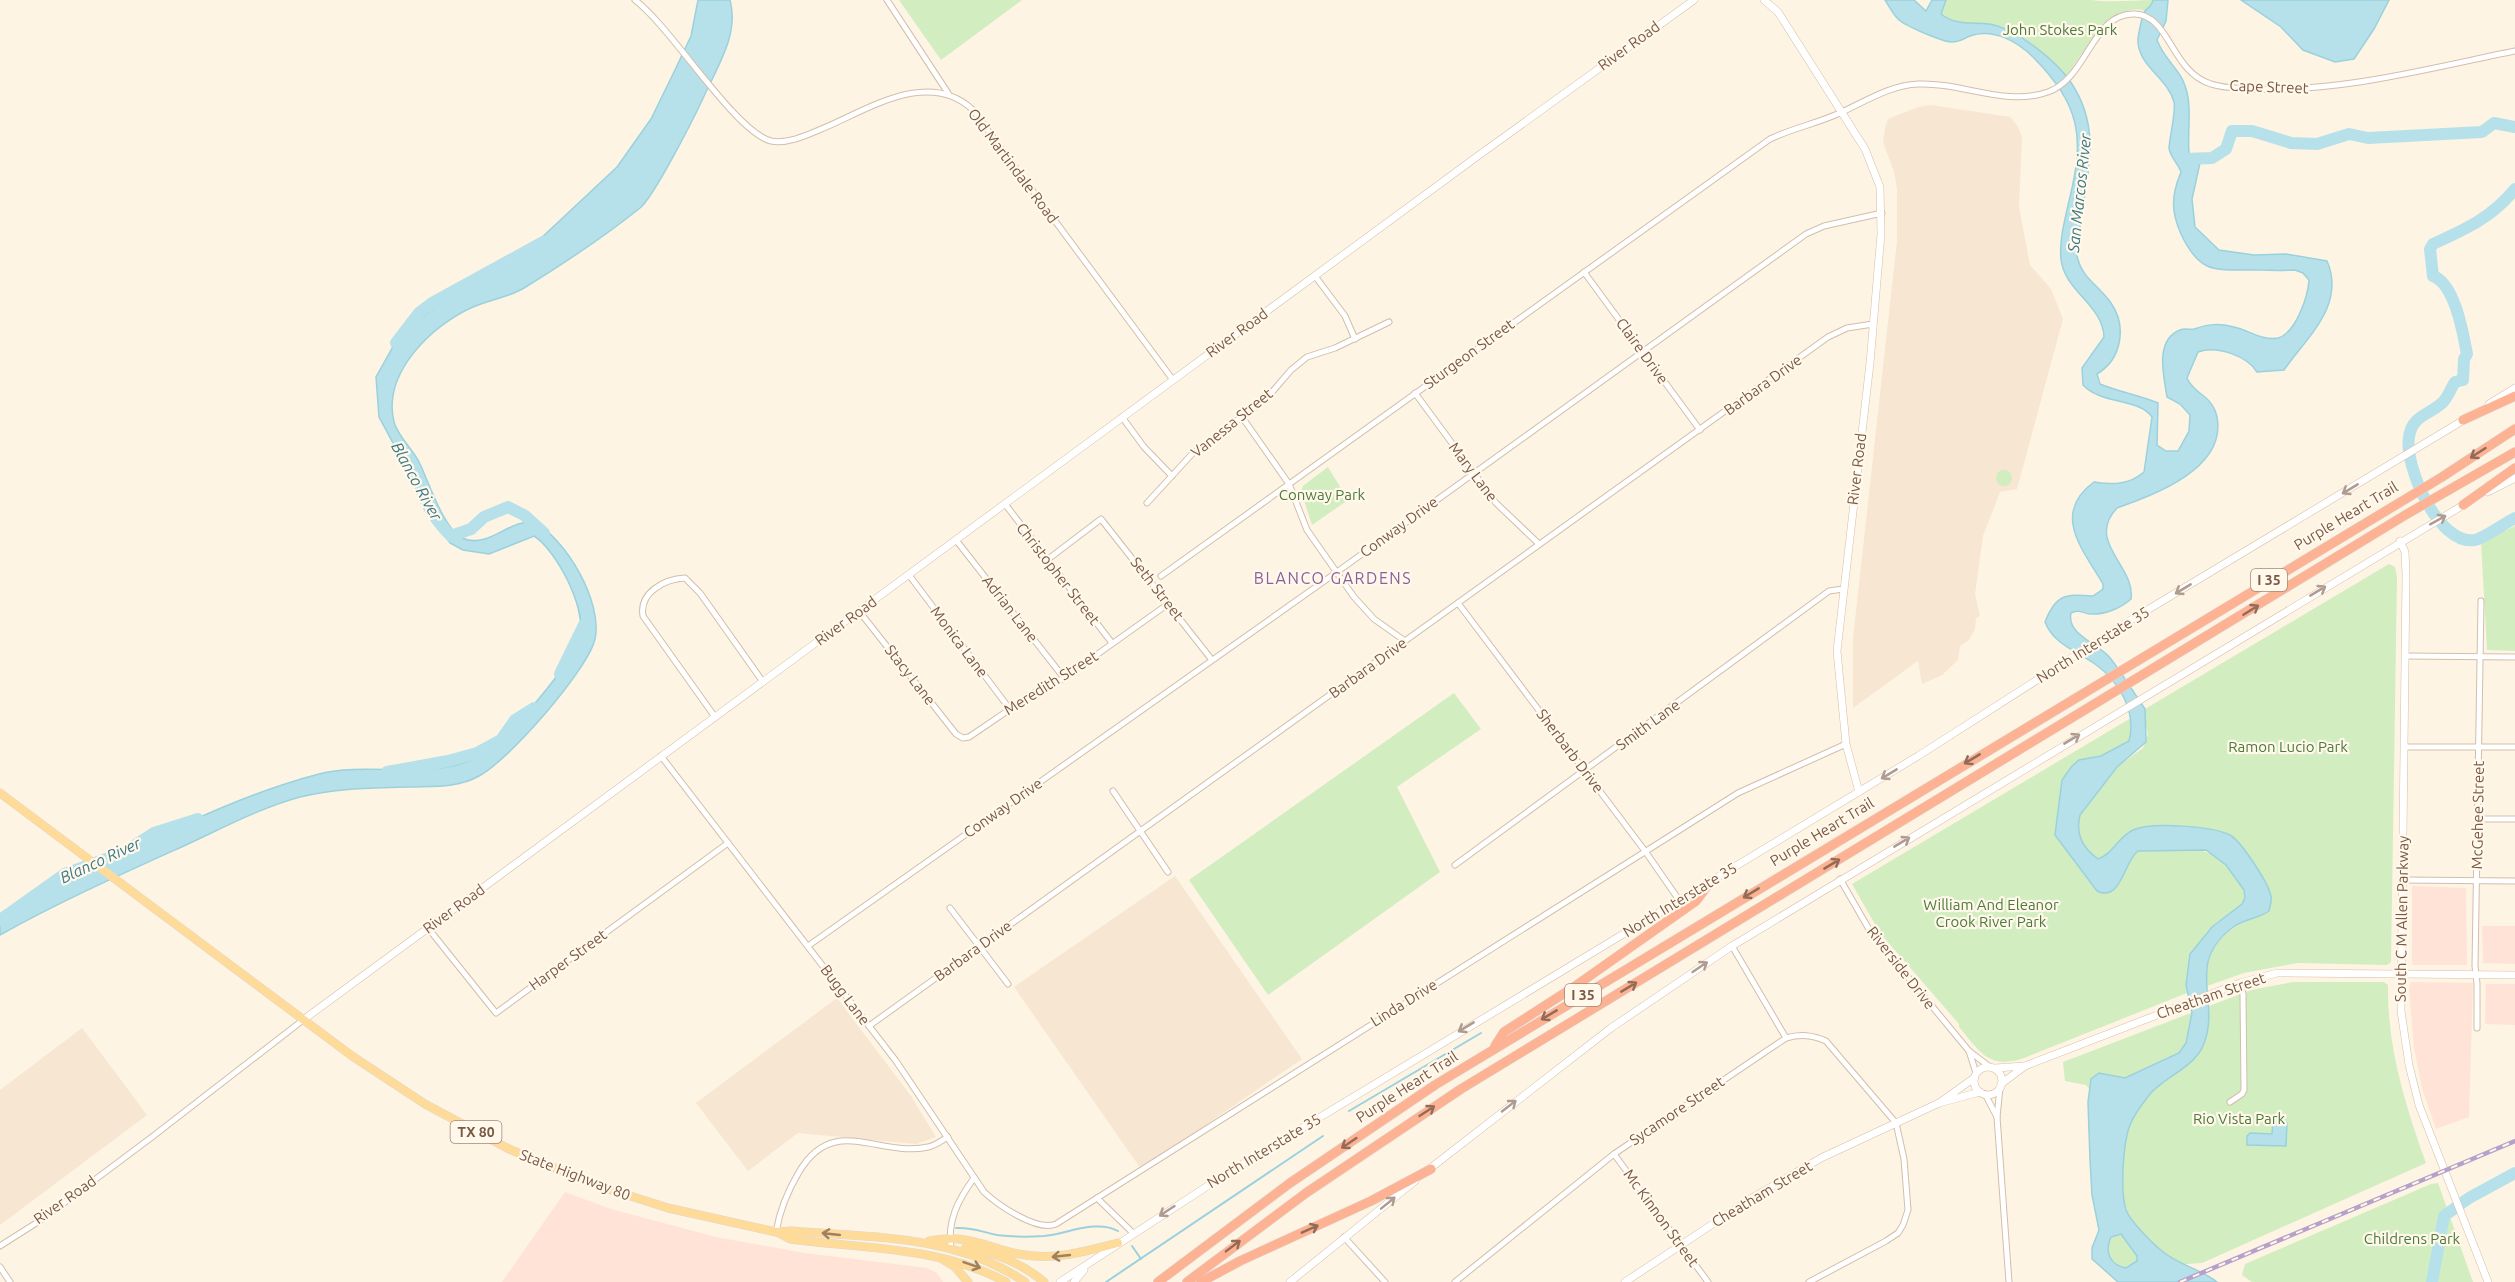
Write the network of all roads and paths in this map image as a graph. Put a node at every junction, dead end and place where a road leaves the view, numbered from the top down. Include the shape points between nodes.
1 (635, 0) edge
2 (886, 0) edge
3 (1694, 0) edge
4 (1764, 0) edge
5 (1685, 3) edge
6 (2515, 51) edge
7 (948, 93) junction
8 (1842, 112) junction
9 (1779, 135) joint
10 (1882, 213) junction
11 (1584, 272) junction
12 (1315, 276) junction
13 (1389, 322) dead end
14 (1873, 324) junction
15 (1355, 339) junction
16 (1642, 351) junction
17 (1173, 380) junction
18 (2515, 388) edge
19 (1415, 393) junction
20 (2515, 396) edge
21 (1122, 417) junction
22 (1242, 417) junction
23 (2463, 420) junction
24 (2515, 429) edge
25 (1700, 430) junction
26 (2515, 452) edge
27 (2515, 468) edge
28 (1473, 472) junction
29 (1172, 476) junction
30 (2515, 478) edge
31 (1289, 484) junction
32 (1147, 502) dead end
33 (1005, 504) junction
34 (2462, 506) junction
35 (956, 540) junction
36 (2400, 541) junction
37 (1539, 544) junction
38 (1047, 560) junction
39 (1337, 572) junction
40 (909, 575) junction
41 (1161, 576) dead end
42 (1843, 589) junction
43 (2481, 602) dead end
44 (1458, 603) junction
45 (1168, 604) junction
46 (860, 611) junction
47 (1405, 641) junction
48 (1112, 643) junction
49 (2405, 656) junction
50 (2480, 657) junction
51 (2515, 657) edge
52 (1212, 660) junction
53 (1064, 678) junction
54 (763, 682) junction
55 (1009, 708) junction
56 (715, 717) junction
57 (963, 738) joint
58 (1846, 744) junction
59 (2404, 747) junction
60 (2479, 747) junction
61 (2515, 747) edge
62 (661, 756) junction
63 (1585, 771) junction
64 (1113, 791) dead end
65 (1859, 792) junction
66 (0, 793) edge
67 (2477, 819) junction
68 (2515, 819) edge
69 (1140, 831) junction
70 (728, 843) junction
71 (1645, 851) junction
72 (1455, 865) dead end
73 (1168, 872) dead end
74 (1840, 879) junction
75 (2402, 880) junction
76 (1711, 881) junction
77 (2476, 881) junction
78 (2515, 881) edge
79 (1679, 900) junction
80 (950, 908) dead end
81 (428, 928) junction
82 (808, 946) junction
83 (1732, 946) junction
84 (980, 947) junction
85 (2400, 973) junction
86 (2476, 975) junction
87 (2515, 975) edge
88 (2240, 983) junction
89 (1008, 984) dead end
90 (303, 1020) junction
91 (869, 1026) junction
92 (2477, 1028) dead end
93 (1786, 1038) junction
94 (1491, 1051) junction
95 (1969, 1051) junction
96 (2025, 1066) junction
97 (1992, 1068) junction
98 (1975, 1075) junction
99 (2000, 1086) junction
100 (1983, 1093) junction
101 (2230, 1102) dead end
102 (1939, 1103) junction
103 (1997, 1118) junction
104 (1896, 1124) junction
105 (948, 1137) junction
106 (1614, 1154) junction
107 (1431, 1168) junction
108 (974, 1178) junction
109 (1096, 1198) junction
110 (776, 1232) junction
111 (1133, 1233) junction
112 (1344, 1237) junction
113 (949, 1238) junction
114 (928, 1242) junction
115 (1118, 1243) junction
116 (1679, 1245) junction
117 (0, 1246) edge
118 (850, 1247) junction
119 (951, 1248) junction
120 (935, 1255) junction
121 (1089, 1263) junction
122 (0, 1267) edge
123 (10, 1282) edge
124 (968, 1282) edge
125 (1006, 1282) edge
126 (1025, 1282) edge
127 (1044, 1282) edge
128 (1060, 1282) edge
129 (1074, 1282) edge
130 (1158, 1282) edge
131 (1187, 1282) edge
132 (1200, 1282) edge
133 (1290, 1282) edge
134 (1385, 1282) edge
135 (1455, 1282) edge
136 (1625, 1282) edge
137 (1708, 1282) edge
138 (1809, 1282) edge
139 (2009, 1282) edge
140 (2488, 1282) edge

1 - 7 street via 663,25 756,135 783,141 802,137 901,95 919,91
2 - 7 street
3 - 5 street, River Road
4 - 8 street, River Road via 1778,12
5 - 12 street, River Road
6 - 8 street, Cape Street via 2324,88 2242,88 2211,84 2183,67 2165,32 2142,15 2122,15 2103,29 2071,78 2058,88 2037,95 2015,96 1909,85
7 - 17 street, Old Martindale Road via 972,109
8 - 9 street, Cape Street
8 - 10 street, River Road via 1875,171
9 - 11 street, Sturgeon Street
10 - 14 street, River Road
10 - 16 street, Conway Drive via 1806,234
11 - 16 street, Claire Drive
11 - 19 street, Sturgeon Street
12 - 15 street via 1345,316
12 - 17 street, River Road
13 - 15 street, Vanessa Street
14 - 25 street, Barbara Drive via 1848,328 1828,337
14 - 42 street, River Road
15 - 22 street, Vanessa Street via 1307,357
16 - 25 street, Claire Drive
16 - 28 street, Conway Drive
17 - 21 street, River Road
18 - 23 street, North Interstate 35
19 - 28 street, Mary Lane
19 - 31 street, Sturgeon Street
20 - 23 highway
21 - 29 street
21 - 33 street, River Road
22 - 29 street, Vanessa Street via 1205,443
22 - 31 street
23 -> 65 street, North Interstate 35 via 2134,618
24 -> 94 highway, Purple Heart Trail / I 35 via 2442,477
25 - 37 street, Barbara Drive
131 -> 26 highway, Purple Heart Trail / I 35 via 1306,1193 1434,1106
27 - 34 highway
28 - 37 street, Mary Lane via 1511,520
28 - 39 street, Conway Drive
29 - 32 street, Vanessa Street
30 - 34 street
31 - 39 street via 1307,530
31 - 41 street, Sturgeon Street
33 - 35 street, River Road
33 - 38 street, Christopher Street
36 -> 34 street
35 - 40 street, River Road
35 - 53 street, Adrian Lane
36 - 49 street, South C M Allen Parkway via 2406,557
74 -> 36 street
37 - 44 street, Barbara Drive
38 - 45 street, Seth Street via 1101,519
38 - 48 street, Christopher Street
39 - 47 street via 1364,609
39 - 52 street, Conway Drive
40 - 46 street, River Road
40 - 55 street, Monica Lane
42 - 58 street, River Road via 1837,651
42 - 63 street, Smith Lane via 1829,591
43 - 50 street, McGehee Street
44 - 47 street, Barbara Drive
44 - 63 street, Sherbarb Drive
45 - 48 street, Meredith Street
45 - 52 street, Seth Street
46 - 54 street, River Road
46 - 57 street, Stacy Lane
47 - 69 street, Barbara Drive
48 - 53 street, Meredith Street
49 - 50 street
49 - 59 street, South C M Allen Parkway
50 - 51 street
50 - 60 street, McGehee Street
52 - 82 street, Conway Drive
53 - 55 street, Meredith Street
54 - 56 street, River Road
54 - 56 street via 686,578 656,586 645,599 643,616
55 - 57 street, Meredith Street
56 - 62 street, River Road
58 - 65 street, River Road
58 - 71 street, Linda Drive via 1738,793
59 - 60 street
59 - 75 street, South C M Allen Parkway
60 - 61 street
60 - 67 street, McGehee Street
62 - 70 street, Bugg Lane
62 - 81 street, River Road
63 - 71 street, Sherbarb Drive
63 - 72 street, Smith Lane
64 - 69 street
65 - 76 street, North Interstate 35
66 - 90 main road, State Highway 80 / TX 80
67 - 68 street
67 - 77 street, McGehee Street
69 - 73 street
69 - 84 street, Barbara Drive
70 - 81 street, Harper Street via 496,1013
70 - 82 street, Bugg Lane
71 - 79 street, Sherbarb Drive
71 - 109 street, Linda Drive
74 - 83 street
74 - 95 street, Riverside Drive via 1870,930
75 - 77 street
75 - 85 street, South C M Allen Parkway
76 - 79 street, North Interstate 35
76 - 94 highway via 1696,901 1504,1032
77 - 78 street
77 - 86 street, McGehee Street
79 -> 111 street, North Interstate 35 via 1465,1027
80 - 84 street
81 - 90 street, River Road
82 - 91 street, Bugg Lane
83 - 93 street
107 -> 83 street via 1611,1028
84 - 89 street
84 - 91 street, Barbara Drive
85 - 86 street, Cheatham Street
85 - 88 street, Cheatham Street via 2295,972
85 - 140 street, South C M Allen Parkway via 2401,1011 2411,1074 2426,1125
86 - 87 street, Cheatham Street
86 - 92 street, McGehee Street
88 - 96 street, Cheatham Street
88 - 101 street via 2244,1090
90 - 110 main road, State Highway 80 / TX 80 via 394,1084 509,1149 585,1181 662,1206
90 - 117 street, River Road via 41,1220
91 - 105 street, Bugg Lane
93 - 104 street via 1813,1036 1826,1041
93 - 106 street, Sycamore Street
94 -> 130 highway, Purple Heart Trail / I 35 via 1290,1183
95 - 97 street, Riverside Drive
95 - 98 street, Riverside Drive
96 - 97 street, Cheatham Street
96 - 99 street, Cheatham Street
97 - 98 street via 1982,1068
97 - 99 street via 2001,1075
98 - 100 street via 1975,1086
98 - 102 street, Cheatham Street
99 - 100 street via 1993,1093
99 - 103 street
100 - 102 street, Cheatham Street
100 - 103 street
102 - 104 street, Cheatham Street
103 - 139 street
104 - 116 street, Cheatham Street via 1821,1158
104 - 138 street via 1904,1159 1908,1210 1904,1225 1892,1237
105 - 108 street, Bugg Lane
105 - 110 street via 926,1148 840,1142 823,1145 807,1159 791,1185
106 - 116 street, Mc Kinnon Street
106 - 135 street, Sycamore Street
112 -> 107 street
132 -> 107 highway via 1371,1201
108 - 109 street, Linda Drive via 994,1202 1044,1227 1056,1224
108 - 113 street via 956,1206
109 - 111 street
114 -> 110 main road, State Highway 80 / TX 80
110 - 118 main road, State Highway 80 / TX 80 via 790,1239
111 - 115 street, North Interstate 35
112 - 133 street
112 - 134 street
113 - 114 main road
115 -> 113 main road via 1047,1257 1014,1253 970,1238
113 - 119 street
114 - 119 main road, State Highway 80 / TX 80
115 - 121 street, North Interstate 35
116 - 136 street, Cheatham Street
116 - 137 street, Mc Kinnon Street
118 - 119 main road via 862,1244
118 - 120 main road, State Highway 80 / TX 80
119 - 126 main road, State Highway 80 / TX 80 via 993,1263
119 - 127 main road via 973,1249 999,1257
120 - 124 main road via 955,1267
120 -> 125 main road, State Highway 80 / TX 80 via 980,1268
121 - 128 street, North Interstate 35
121 - 129 street
122 - 123 street

